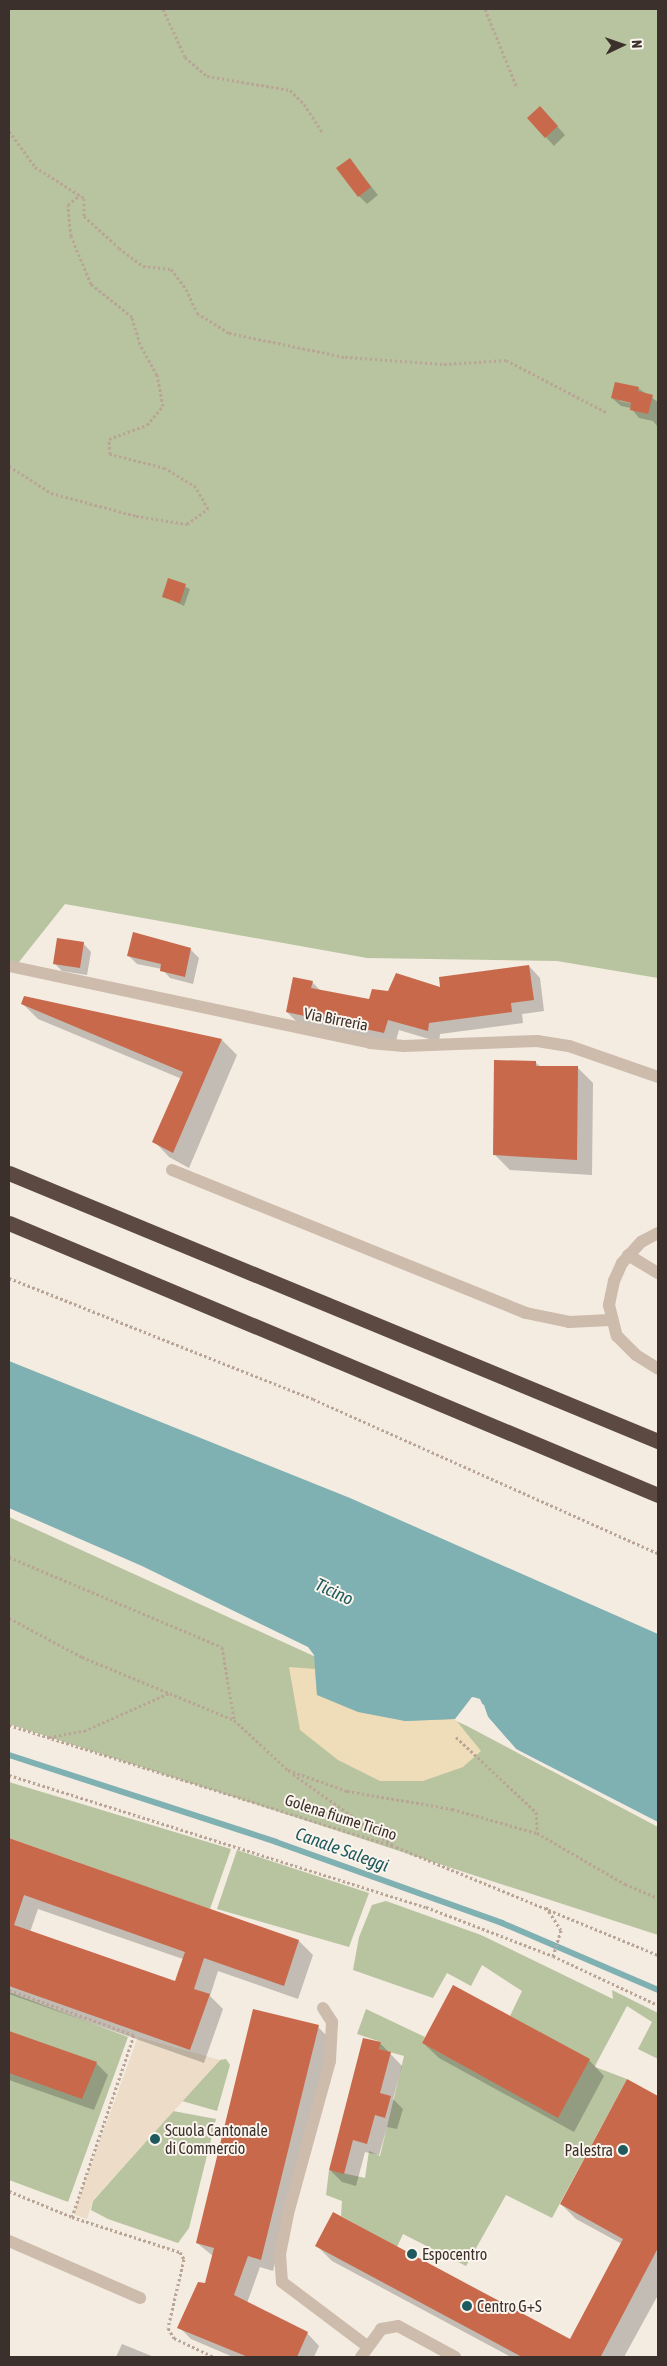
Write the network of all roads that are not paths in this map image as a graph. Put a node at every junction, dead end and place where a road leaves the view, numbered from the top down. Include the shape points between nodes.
1 (9, 966) edge
2 (658, 1077) edge
3 (172, 1170) dead end
4 (9, 1173) edge
5 (9, 1223) edge
6 (658, 1233) edge
7 (628, 1255) junction
8 (658, 1273) edge
9 (610, 1320) junction
10 (658, 1369) edge
11 (658, 1442) edge
12 (658, 1495) edge
13 (323, 2008) dead end
14 (9, 2241) edge
15 (140, 2298) dead end
16 (364, 2352) edge
17 (455, 2357) edge

1 - 2 street, Via Birreria via 370,1043 404,1046 537,1041 560,1044 604,1056
3 - 9 street via 526,1313 569,1322
4 - 11 highway
5 - 12 highway
6 - 7 street via 641,1242
7 - 8 street
7 - 9 street via 614,1281
9 - 10 street via 624,1345
13 - 16 street via 332,2022 330,2061 288,2214 280,2254 282,2282
14 - 15 street
16 - 17 street via 381,2329 398,2326

